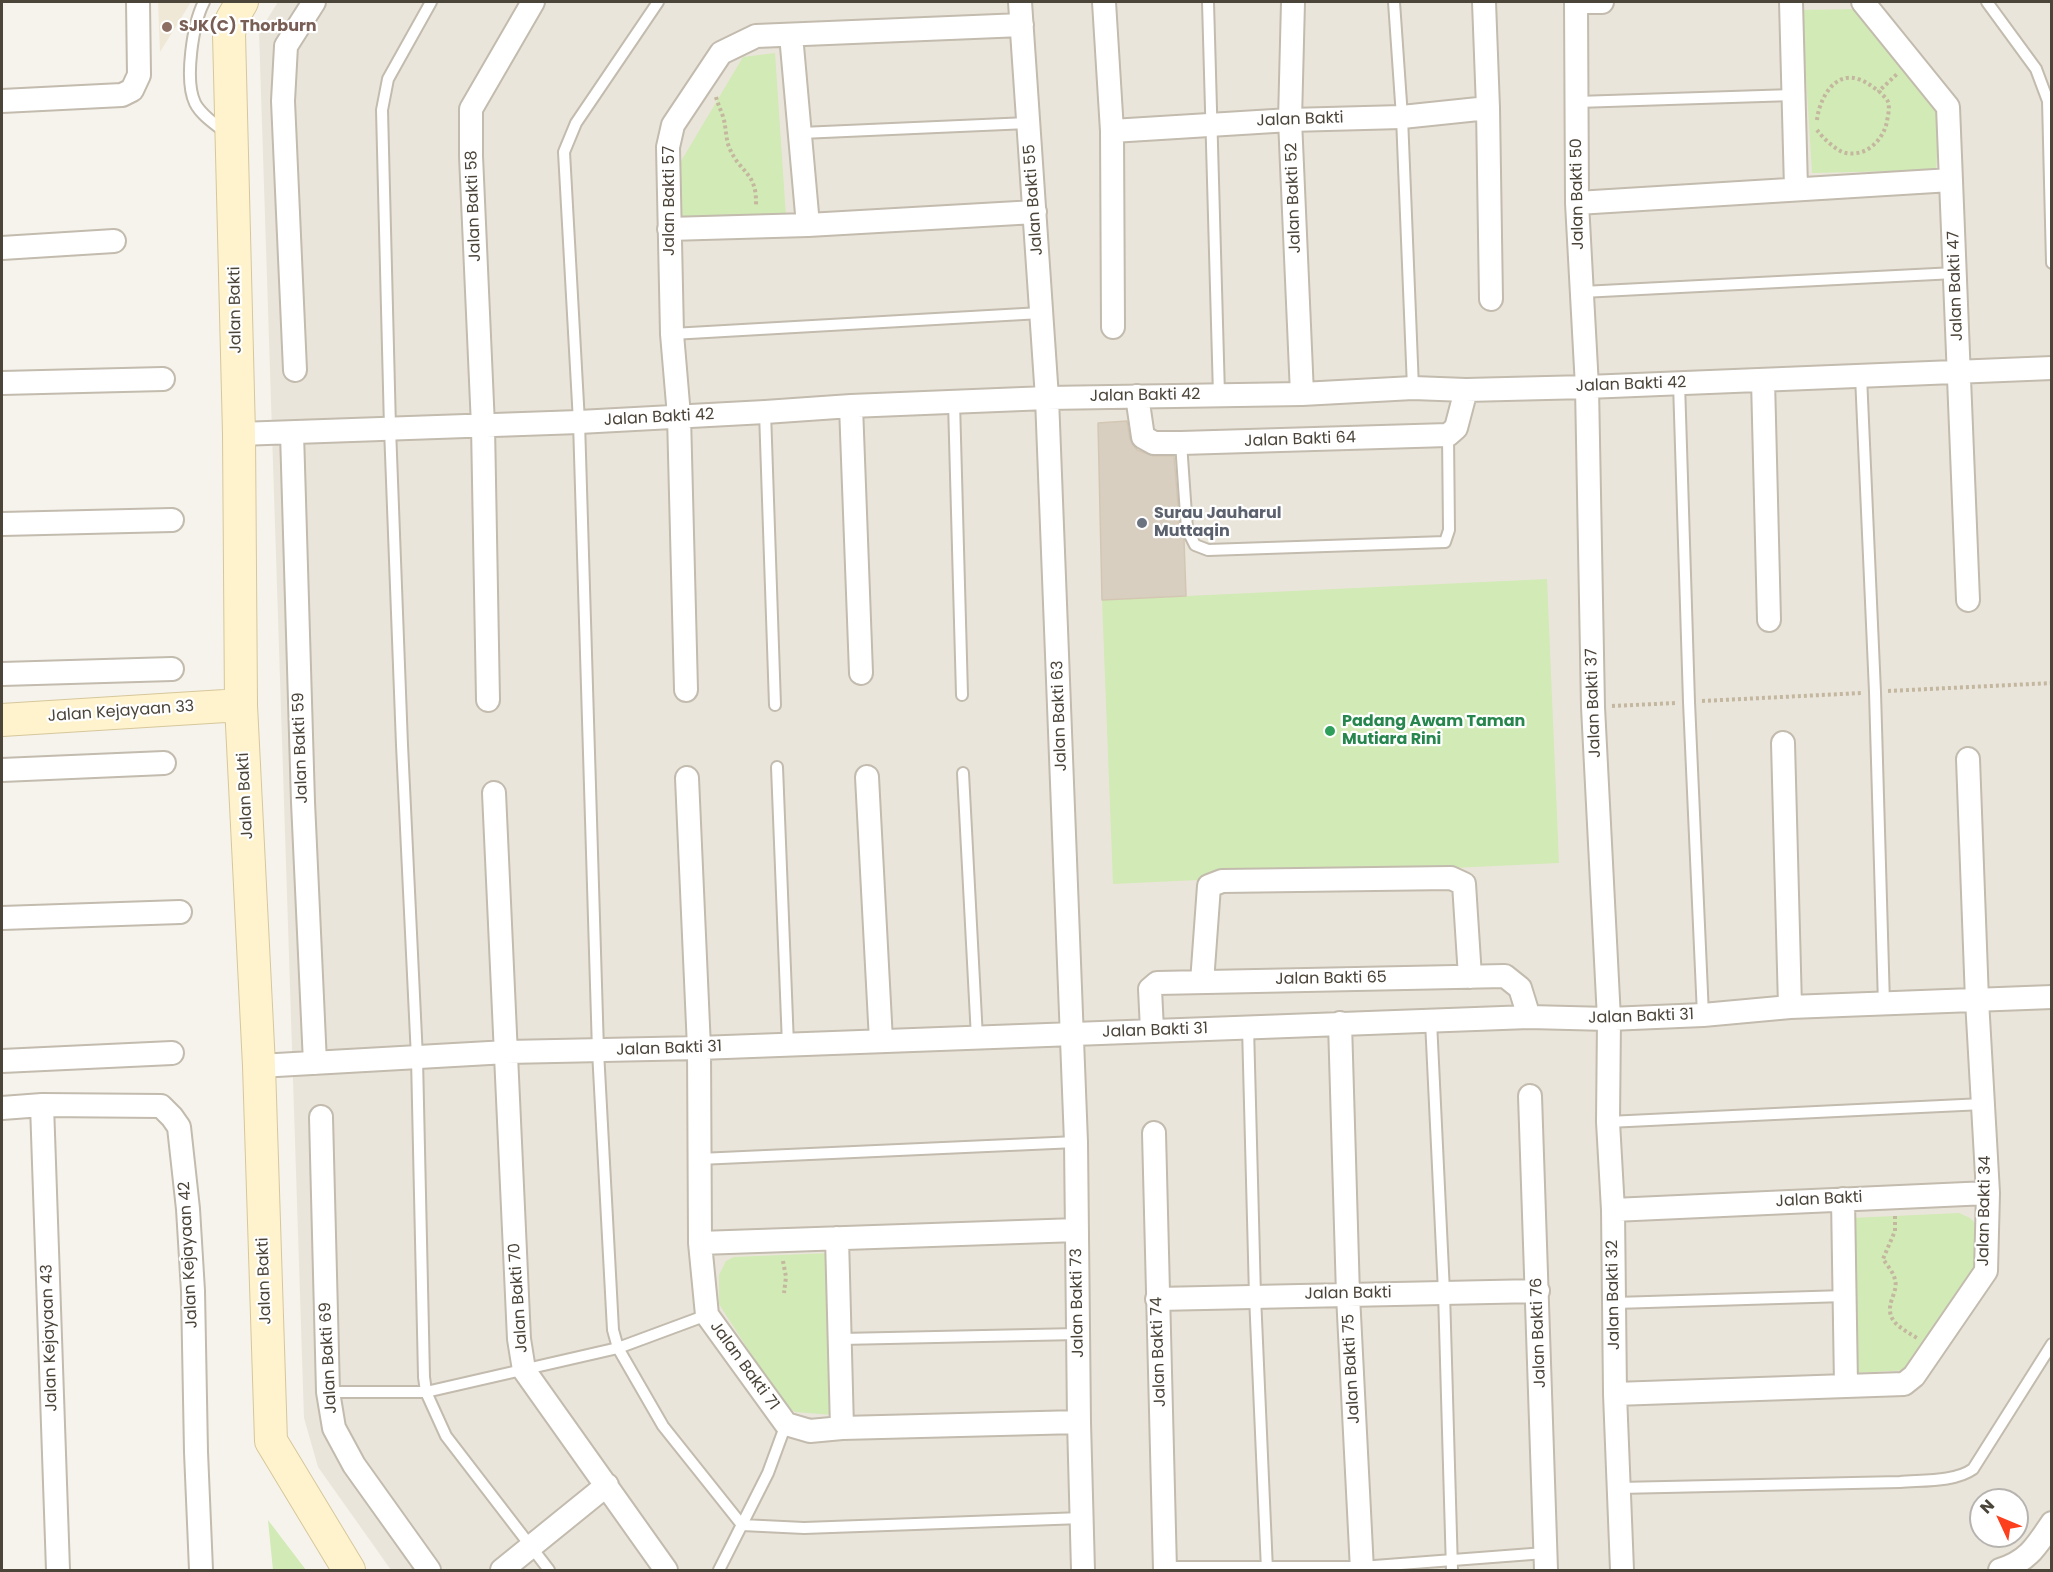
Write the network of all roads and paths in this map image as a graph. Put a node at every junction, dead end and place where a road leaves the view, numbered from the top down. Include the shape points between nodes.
1 (138, 2) edge
2 (204, 2) edge
3 (242, 2) edge
4 (314, 2) edge
5 (431, 2) edge
6 (533, 2) edge
7 (658, 2) edge
8 (1020, 2) edge
9 (1104, 2) edge
10 (1208, 2) edge
11 (1293, 2) edge
12 (1394, 2) edge
13 (1484, 2) edge
14 (1576, 2) edge
15 (1602, 2) edge
16 (1791, 2) edge
17 (1863, 2) edge
18 (1987, 2) edge
19 (1022, 25) junction
20 (791, 35) junction
21 (1911, 61) junction
22 (1879, 91) junction
23 (714, 94) dead end
24 (1793, 95) junction
25 (2, 101) edge
26 (1577, 102) junction
27 (1488, 108) junction
28 (1402, 117) junction
29 (1290, 120) junction
30 (1028, 123) junction
31 (1210, 125) junction
32 (1112, 131) junction
33 (801, 133) junction
34 (231, 137) junction
35 (1951, 180) junction
36 (1796, 188) junction
37 (1577, 203) junction
38 (1035, 212) junction
39 (808, 225) junction
40 (756, 227) junction
41 (669, 229) junction
42 (114, 241) dead end
43 (2, 248) edge
44 (2052, 263) edge
45 (1955, 273) junction
46 (1582, 292) junction
47 (1491, 299) dead end
48 (1041, 313) junction
49 (1113, 327) dead end
50 (672, 334) junction
51 (2052, 368) edge
52 (295, 370) dead end
53 (1959, 372) junction
54 (1861, 376) junction
55 (163, 379) dead end
56 (1763, 380) junction
57 (2, 383) edge
58 (1678, 383) junction
59 (1587, 387) junction
60 (1413, 388) junction
61 (1466, 390) junction
62 (1302, 394) junction
63 (1219, 395) junction
64 (1137, 396) junction
65 (1047, 398) junction
66 (954, 402) junction
67 (851, 405) junction
68 (765, 412) junction
69 (678, 416) junction
70 (579, 422) junction
71 (483, 426) junction
72 (390, 428) junction
73 (292, 433) junction
74 (239, 434) junction
75 (1448, 435) junction
76 (1181, 443) junction
77 (172, 520) dead end
78 (2, 524) edge
79 (1968, 600) dead end
80 (1769, 620) dead end
81 (172, 669) dead end
82 (861, 673) dead end
83 (2, 674) edge
84 (2052, 683) edge
85 (686, 690) dead end
86 (1875, 692) junction
87 (962, 695) dead end
88 (488, 700) dead end
89 (1689, 702) junction
90 (241, 705) junction
91 (775, 705) dead end
92 (1593, 707) junction
93 (2, 720) edge
94 (1783, 743) dead end
95 (1968, 759) dead end
96 (164, 763) dead end
97 (777, 767) dead end
98 (2, 770) edge
99 (963, 773) dead end
100 (867, 777) dead end
101 (687, 778) dead end
102 (494, 794) dead end
103 (180, 912) dead end
104 (2, 918) edge
105 (1470, 977) junction
106 (1202, 982) junction
107 (2052, 997) edge
108 (1977, 1000) junction
109 (1884, 1004) junction
110 (1790, 1007) junction
111 (1703, 1015) junction
112 (1529, 1017) junction
113 (1609, 1019) junction
114 (1431, 1021) junction
115 (1340, 1023) junction
116 (1248, 1027) junction
117 (1152, 1030) junction
118 (1071, 1035) junction
119 (976, 1038) junction
120 (881, 1041) junction
121 (788, 1045) junction
122 (699, 1048) junction
123 (598, 1051) junction
124 (507, 1052) junction
125 (172, 1053) dead end
126 (417, 1058) junction
127 (2, 1061) edge
128 (315, 1063) junction
129 (259, 1066) junction
130 (1530, 1096) dead end
131 (1983, 1104) junction
132 (42, 1105) junction
133 (2, 1108) edge
134 (321, 1117) dead end
135 (1608, 1122) junction
136 (1154, 1134) dead end
137 (1076, 1142) junction
138 (699, 1159) junction
139 (1988, 1193) junction
140 (1895, 1197) junction
141 (1843, 1199) junction
142 (1613, 1210) junction
143 (1077, 1230) junction
144 (837, 1238) junction
145 (783, 1240) junction
146 (700, 1243) junction
147 (1538, 1291) junction
148 (1444, 1292) junction
149 (784, 1293) dead end
150 (1348, 1295) junction
151 (1255, 1296) junction
152 (1845, 1296) junction
153 (1157, 1299) junction
154 (1615, 1303) junction
155 (707, 1315) junction
156 (1078, 1334) junction
157 (840, 1339) junction
158 (2052, 1344) edge
159 (618, 1348) junction
160 (1933, 1348) junction
161 (524, 1370) junction
162 (1846, 1385) junction
163 (328, 1392) junction
164 (426, 1392) junction
165 (1616, 1394) junction
166 (1079, 1422) junction
167 (786, 1424) junction
168 (842, 1428) junction
169 (607, 1485) junction
170 (1618, 1488) junction
171 (1082, 1518) junction
172 (2052, 1523) edge
173 (742, 1526) junction
174 (532, 1548) junction
175 (1546, 1562) edge
176 (1451, 1565) edge
177 (1267, 1568) edge
178 (1165, 1569) edge
179 (1362, 1569) edge
180 (58, 1570) edge
181 (201, 1570) edge
182 (349, 1570) edge
183 (429, 1570) edge
184 (502, 1570) edge
185 (549, 1570) edge
186 (666, 1570) edge
187 (719, 1570) edge
188 (1083, 1570) edge
189 (1622, 1570) edge
190 (2000, 1570) edge

1 - 25 street via 140,75 132,90 122,94
2 - 34 lane via 197,15 191,49 191,87 195,103
3 - 34 street, Jalan Bakti via 229,34
4 - 52 street via 286,46 283,101
5 - 72 lane via 388,79 382,110
6 - 71 street, Jalan Bakti 58 via 471,109
7 - 70 lane via 576,123 564,152
8 - 19 street, Jalan Bakti 55
9 - 32 street
10 - 31 lane
11 - 29 street, Jalan Bakti 52
12 - 28 lane
13 - 27 street
14 - 15 street
14 - 26 street, Jalan Bakti 50
16 - 24 street
17 - 21 street, Jalan Bakti 47
18 - 44 lane via 2036,69 2048,101
19 - 20 street, Jalan Bakti 57
19 - 30 street, Jalan Bakti 55
20 - 33 street
20 - 41 street, Jalan Bakti 57 via 756,36 721,53 673,125 668,147
21 - 22 path
21 - 35 street, Jalan Bakti 47 via 1948,107
22 - 22 path via 1888,102 1888,114 1885,130 1874,146 1846,153 1816,131 1818,108 1830,87 1843,78 1857,78
23 - 40 path via 729,148 753,180 757,193
24 - 26 lane
24 - 36 street
26 - 37 street, Jalan Bakti 50
27 - 28 street, Jalan Bakti
27 - 47 street
28 - 29 street, Jalan Bakti
28 - 60 lane
29 - 31 street, Jalan Bakti
29 - 62 street, Jalan Bakti 52
30 - 33 lane
30 - 38 street, Jalan Bakti 55
31 - 32 street, Jalan Bakti
31 - 63 lane
32 - 49 street
33 - 39 street
34 - 74 street, Jalan Bakti
35 - 36 street
35 - 45 street, Jalan Bakti 47
36 - 37 street
37 - 46 street, Jalan Bakti 50
38 - 39 street
38 - 48 street, Jalan Bakti 55
39 - 40 street
40 - 41 street
41 - 50 street, Jalan Bakti 57
42 - 43 street
45 - 46 lane
45 - 53 street, Jalan Bakti 47
46 - 59 street, Jalan Bakti 50
48 - 50 lane
48 - 65 street, Jalan Bakti 55
50 - 69 street, Jalan Bakti 57
51 - 53 street, Jalan Bakti 42
53 - 54 street, Jalan Bakti 42
53 - 79 street, Jalan Bakti 47
54 - 56 street, Jalan Bakti 42
54 - 86 lane
55 - 57 street
56 - 58 street, Jalan Bakti 42
56 - 80 street
58 - 59 street, Jalan Bakti 42
58 - 89 lane
59 - 61 street, Jalan Bakti 42
59 - 92 street, Jalan Bakti 37
60 - 61 street, Jalan Bakti 42
60 - 62 street, Jalan Bakti 42
61 - 75 street via 1456,428
62 - 63 street, Jalan Bakti 42
63 - 64 street, Jalan Bakti 42
64 - 65 street, Jalan Bakti 42
64 - 76 street, Jalan Bakti 64 via 1143,437 1154,443
65 - 66 street, Jalan Bakti 42
65 - 118 street, Jalan Bakti 63
66 - 67 street, Jalan Bakti 42
66 - 87 lane
67 - 68 street, Jalan Bakti 42
67 - 82 street
68 - 69 street, Jalan Bakti 42
68 - 91 lane
69 - 70 street, Jalan Bakti 42
69 - 85 street, Jalan Bakti 57
70 - 71 street, Jalan Bakti 42
70 - 123 lane
71 - 72 street, Jalan Bakti 42
71 - 88 street, Jalan Bakti 58
72 - 73 street, Jalan Bakti 42
72 - 126 lane
73 - 74 street, Jalan Bakti 42
73 - 128 street, Jalan Bakti 59
74 - 90 street, Jalan Bakti
75 - 76 street, Jalan Bakti 64
75 - 76 lane via 1446,542 1208,550 1195,545 1187,529
77 - 78 street
81 - 83 street
84 - 86 path
86 - 89 path
86 - 109 lane
89 - 92 path
89 - 111 lane
90 - 93 street, Jalan Kejayaan 33
90 - 129 street, Jalan Bakti
92 - 113 street, Jalan Bakti 37
94 - 110 street
95 - 108 street, Jalan Bakti 34
96 - 98 street
97 - 121 lane
99 - 119 lane
100 - 120 street
101 - 122 street, Jalan Bakti 71
102 - 124 street, Jalan Bakti 70
103 - 104 street
105 - 106 street, Jalan Bakti 65
105 - 106 street via 1464,884 1451,878 1222,881 1209,886
105 - 112 street, Jalan Bakti 65 via 1506,976 1520,988
106 - 117 street, Jalan Bakti 65 via 1157,983 1150,989
107 - 108 street, Jalan Bakti 31
108 - 109 street, Jalan Bakti 31
108 - 131 street, Jalan Bakti 34
109 - 110 street, Jalan Bakti 31
110 - 111 street, Jalan Bakti 31
111 - 113 street, Jalan Bakti 31
112 - 113 street, Jalan Bakti 31
112 - 114 street, Jalan Bakti 31
113 - 135 street, Jalan Bakti 32
114 - 115 street, Jalan Bakti 31
114 - 148 lane
115 - 116 street, Jalan Bakti 31
115 - 150 street, Jalan Bakti 75
116 - 117 street, Jalan Bakti 31
116 - 151 lane
117 - 118 street, Jalan Bakti 31
118 - 119 street, Jalan Bakti 31
118 - 137 street, Jalan Bakti 73
119 - 120 street, Jalan Bakti 31
120 - 121 street, Jalan Bakti 31
121 - 122 street, Jalan Bakti 31
122 - 123 street, Jalan Bakti 31
122 - 138 street, Jalan Bakti 71
123 - 124 street, Jalan Bakti 31
123 - 159 lane via 613,1330
124 - 126 street, Jalan Bakti 31
124 - 161 street, Jalan Bakti 70 via 519,1339
125 - 127 street
126 - 128 street, Jalan Bakti 31
126 - 164 lane
128 - 129 street, Jalan Bakti 31
129 - 182 street, Jalan Bakti via 271,1441
130 - 147 street, Jalan Bakti 76
131 - 135 lane
131 - 139 street, Jalan Bakti 34
132 - 133 street, Jalan Kejayaan 42
132 - 180 street, Jalan Kejayaan 43
132 - 181 street, Jalan Kejayaan 42 via 161,1106 179,1127 193,1291
134 - 163 street, Jalan Bakti 69
135 - 142 street, Jalan Bakti 32
136 - 153 street, Jalan Bakti 74
137 - 138 lane
137 - 143 street, Jalan Bakti 73
138 - 146 street, Jalan Bakti 71
139 - 140 street, Jalan Bakti
139 - 160 street, Jalan Bakti 34 via 1986,1271
140 - 141 street, Jalan Bakti
140 - 160 path via 1895,1231 1883,1259 1895,1280 1890,1306 1892,1321
141 - 142 street, Jalan Bakti
141 - 152 street
142 - 154 street, Jalan Bakti 32
143 - 144 street
143 - 156 street, Jalan Bakti 73
144 - 145 street
144 - 157 street
145 - 146 street
145 - 149 path
146 - 155 street, Jalan Bakti 71
147 - 148 street, Jalan Bakti
147 - 175 street, Jalan Bakti 76
148 - 150 street, Jalan Bakti
148 - 176 lane
150 - 151 street, Jalan Bakti
150 - 179 street, Jalan Bakti 75
151 - 153 street, Jalan Bakti
151 - 177 lane
152 - 154 lane
152 - 162 street
153 - 178 street, Jalan Bakti 74
154 - 165 street, Jalan Bakti 32
155 - 159 lane
155 - 167 street, Jalan Bakti 71
156 - 157 lane
156 - 166 street, Jalan Bakti 73
157 - 168 street
158 - 170 lane via 1966,1474 1900,1482
159 - 161 lane
159 - 173 lane via 663,1426
160 - 162 street, Jalan Bakti 34 via 1904,1384
161 - 164 lane
161 - 169 street, Jalan Bakti 70
162 - 165 street, Jalan Bakti 34
163 - 164 lane
163 - 183 street, Jalan Bakti 69 via 334,1428 354,1465
164 - 174 lane via 446,1436
165 - 170 street, Jalan Bakti 32
166 - 168 street, Jalan Bakti 71
166 - 171 street, Jalan Bakti 73
167 - 168 street, Jalan Bakti 71 via 810,1431
167 - 173 lane
169 - 174 street
169 - 186 street, Jalan Bakti 70
170 - 189 street, Jalan Bakti 32
171 - 173 lane via 804,1528
171 - 188 street, Jalan Bakti 73
172 - 190 street via 2032,1552 2014,1566
173 - 187 lane
174 - 184 street
174 - 185 lane
175 - 176 lane
176 - 179 lane
177 - 178 lane
177 - 179 lane

